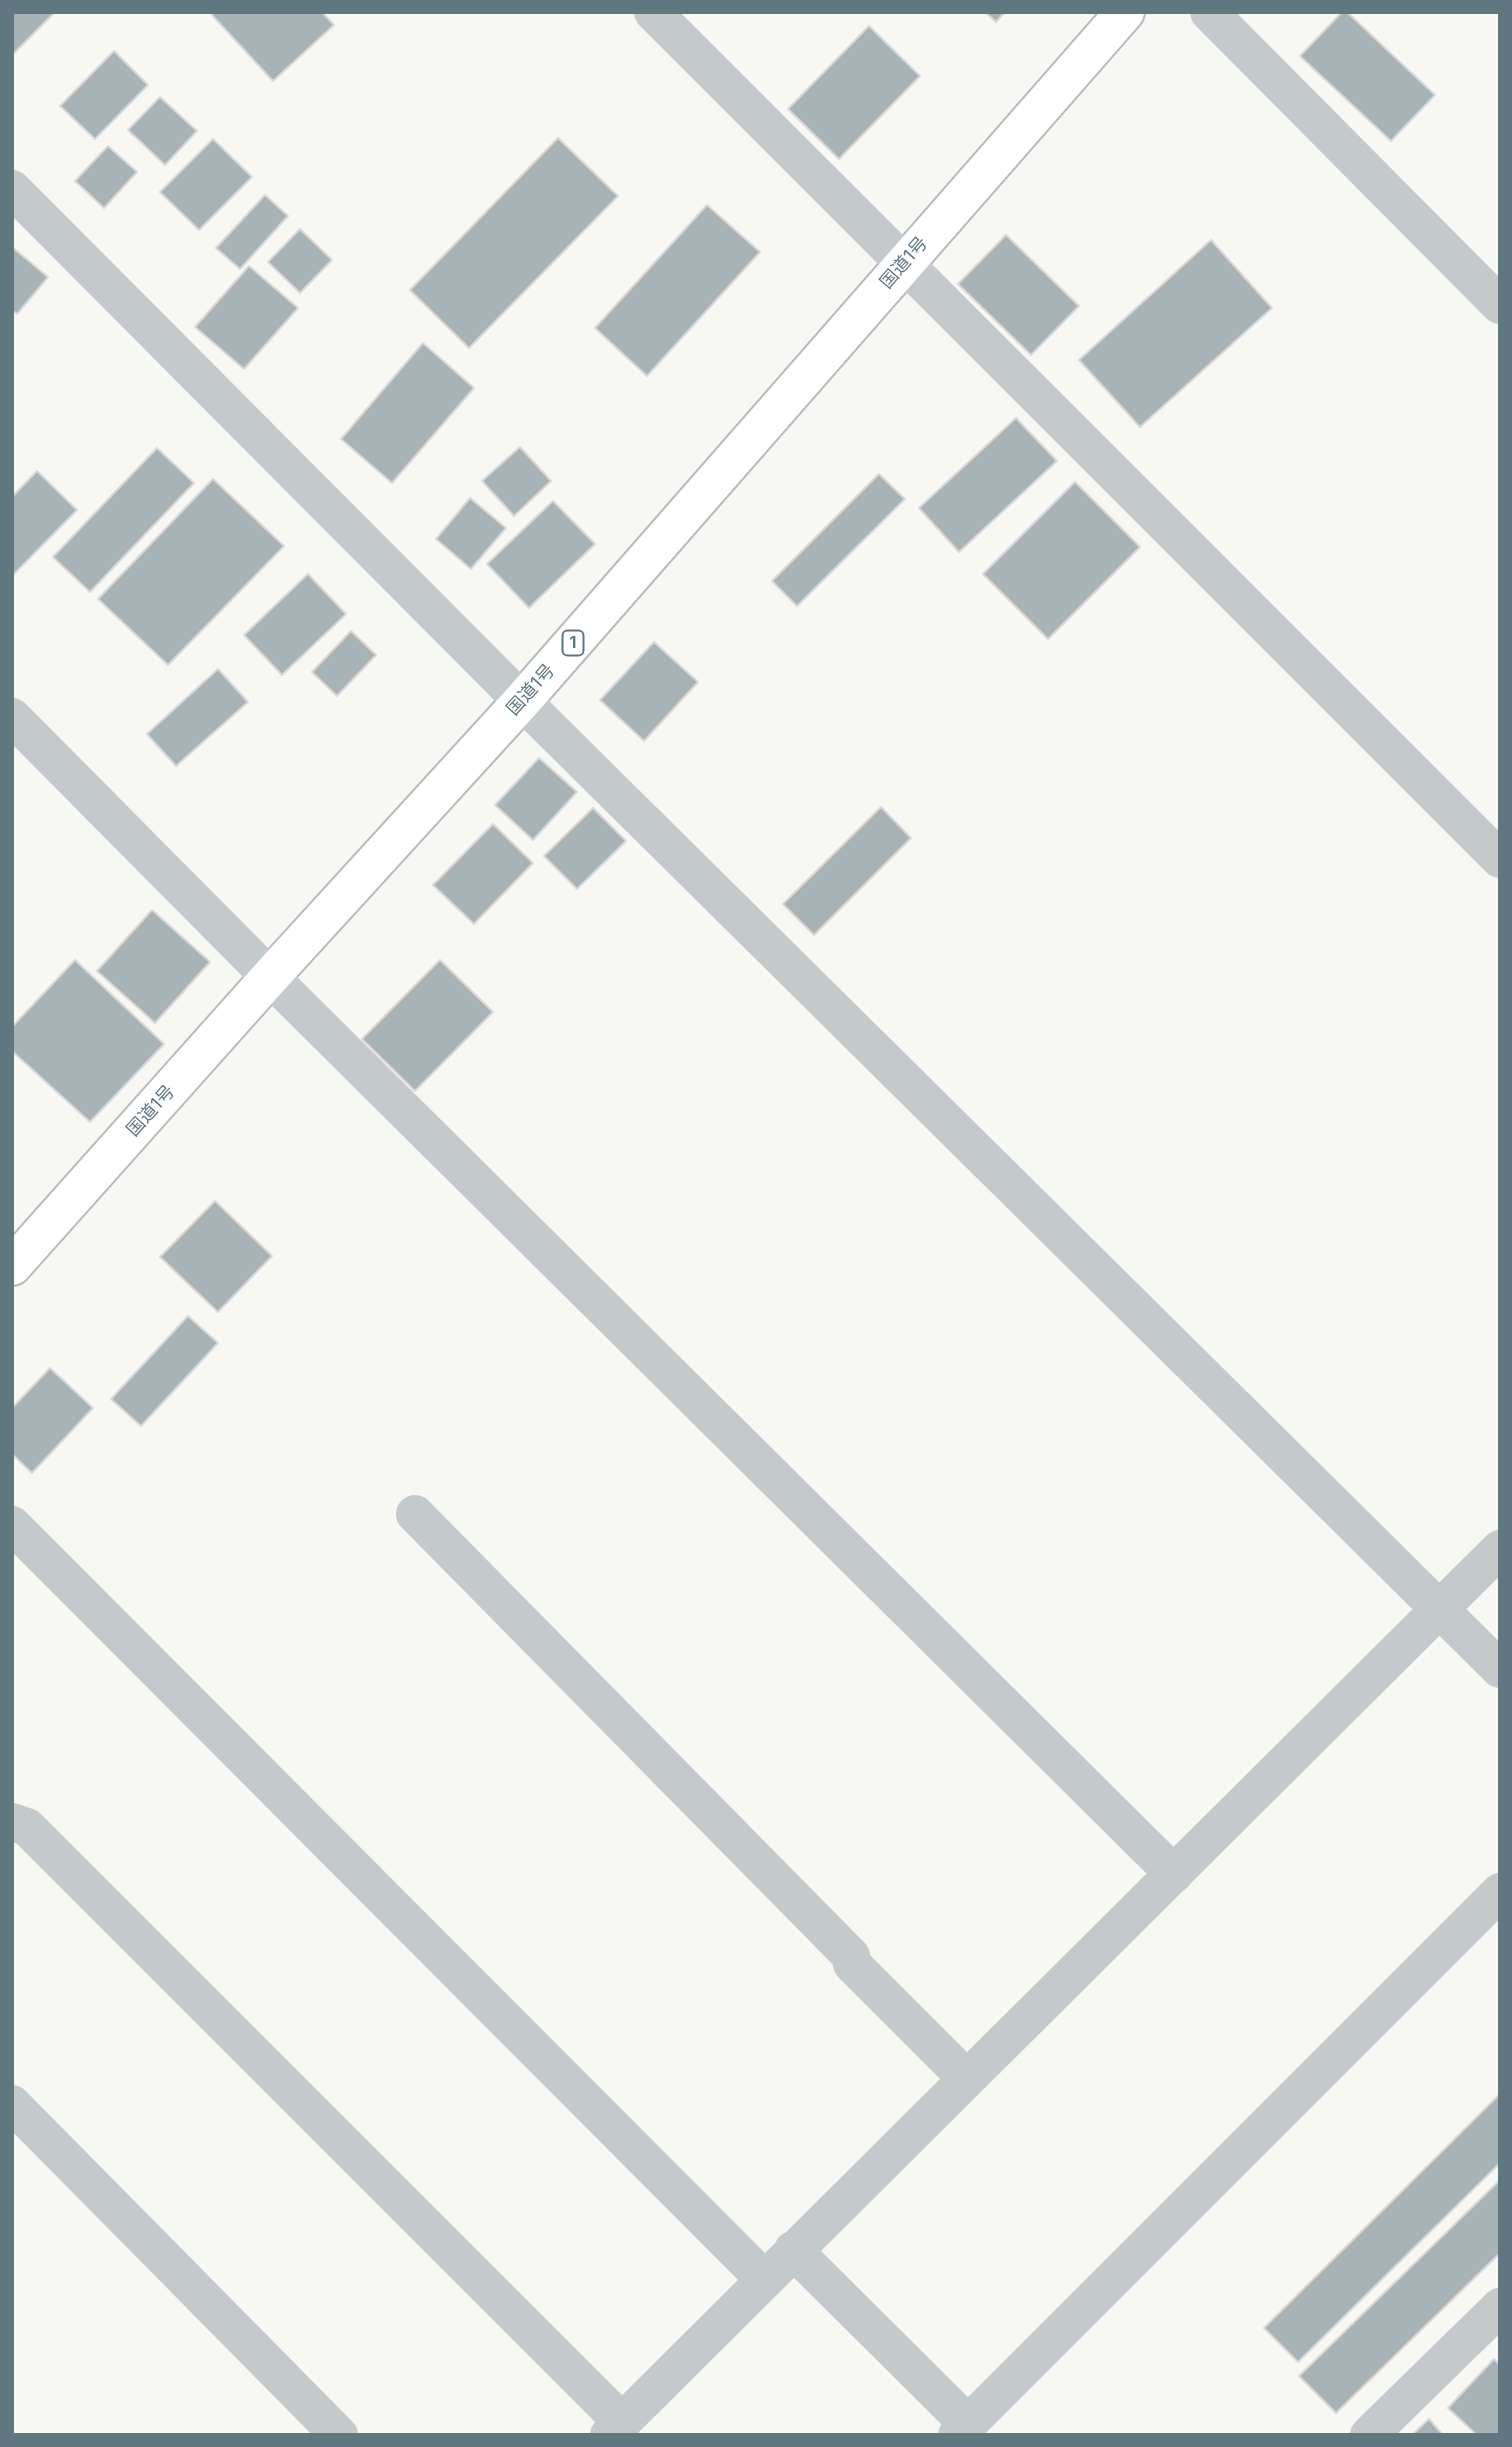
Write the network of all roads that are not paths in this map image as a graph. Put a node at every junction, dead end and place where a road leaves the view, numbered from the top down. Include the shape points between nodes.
1 (653, 12) edge
2 (1125, 12) edge
3 (1209, 12) edge
4 (12, 189) edge
5 (904, 263) junction
6 (1500, 305) edge
7 (522, 701) junction
8 (12, 717) edge
9 (1500, 859) edge
10 (270, 976) junction
11 (12, 1266) edge
12 (415, 1514) dead end
13 (12, 1525) edge
14 (1500, 1549) edge
15 (1441, 1610) junction
16 (1500, 1669) edge
17 (12, 1822) edge
18 (1174, 1874) junction
19 (1500, 1892) edge
20 (967, 2079) junction
21 (12, 2104) edge
22 (793, 2250) junction
23 (764, 2279) junction
24 (1500, 2307) edge
25 (616, 2428) edge
26 (963, 2429) edge
27 (339, 2435) edge
28 (1369, 2435) edge

1 - 5 street
2 - 5 highway, 国道1号 / 1
3 - 6 street
4 - 7 street
5 - 7 highway, 国道1号 / 1
5 - 9 street
7 - 10 highway, 国道1号 / 1
7 - 15 street
8 - 10 street
10 - 11 highway, 国道1号 / 1
10 - 18 street
12 - 20 street
13 - 23 street
14 - 15 street
15 - 16 street
15 - 18 street
17 - 25 street via 27,1827
18 - 20 street
19 - 26 street
20 - 22 street
21 - 27 street
22 - 23 street
22 - 26 street
23 - 25 street
24 - 28 street

